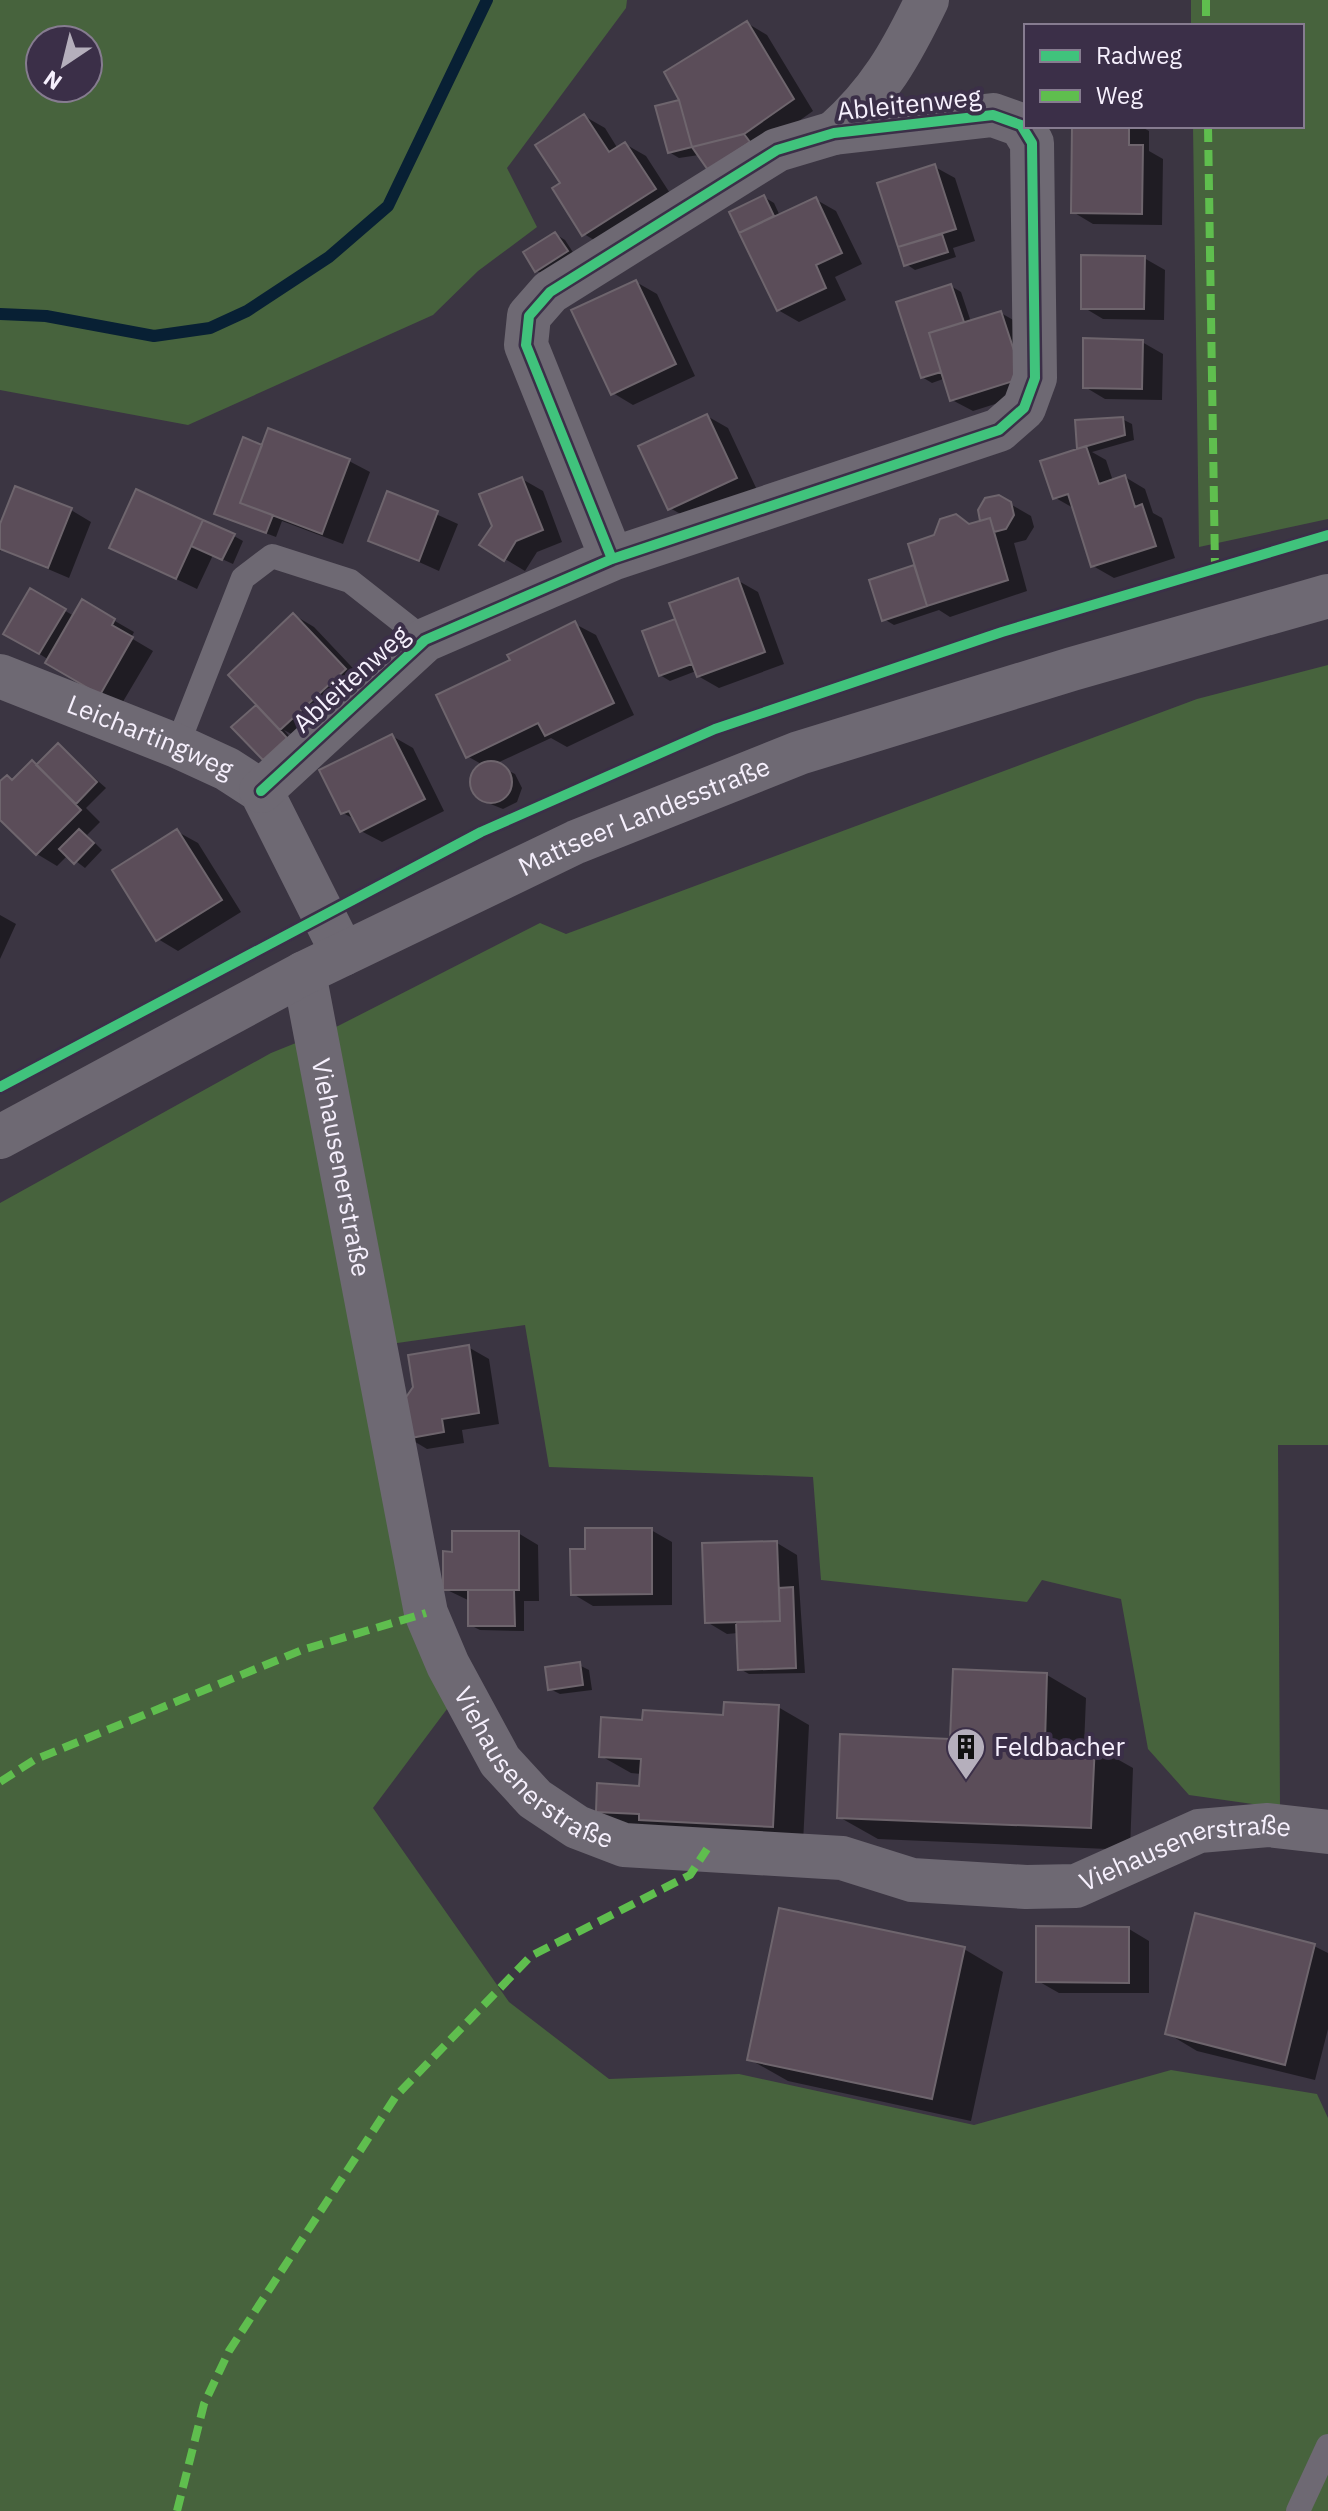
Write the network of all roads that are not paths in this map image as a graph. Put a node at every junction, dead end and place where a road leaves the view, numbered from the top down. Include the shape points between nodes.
1 (927, 0) edge
2 (834, 133) junction
3 (612, 559) junction
4 (1328, 596) edge
5 (425, 640) junction
6 (0, 676) edge
7 (177, 746) junction
8 (261, 791) junction
9 (343, 954) junction
10 (304, 973) junction
11 (0, 1137) edge
12 (1328, 1832) edge
13 (1328, 2446) edge
14 (1298, 2511) edge

1 - 2 street, Ableitenweg via 901,55 867,103
2 - 3 street, Ableitenweg via 777,150 550,292 529,316 526,345
2 - 3 street, Ableitenweg via 993,115 1021,125 1032,143 1035,378 1024,408 999,430
3 - 5 street, Ableitenweg
4 - 9 street, Mattseer Landesstraße via 799,753 576,842
5 - 7 lane via 350,581 272,556 243,578
5 - 8 street, Ableitenweg
6 - 7 street, Leichartingweg
7 - 8 street, Leichartingweg
8 - 9 street, Leichartingweg
9 - 10 street, Mattseer Landesstraße
10 - 11 street, Mattseer Landesstraße
10 - 12 street, Viehausenerstraße via 426,1613 500,1761 535,1799 577,1827 624,1845 842,1858 912,1880 1026,1887 1076,1886 1199,1831 1268,1825
13 - 14 lane

